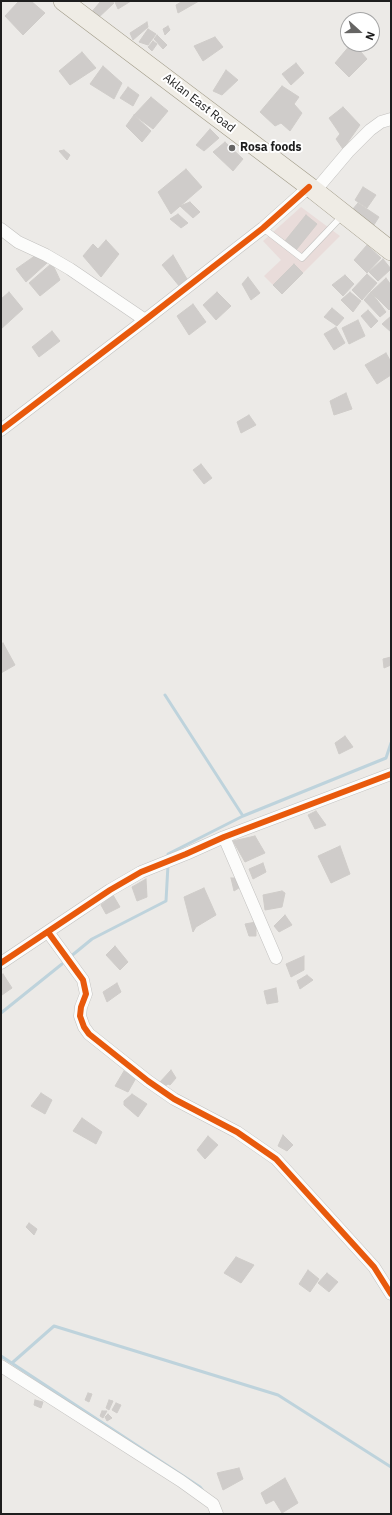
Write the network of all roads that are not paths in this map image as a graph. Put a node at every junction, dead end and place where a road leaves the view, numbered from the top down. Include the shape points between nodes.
1 (63, 1) edge
2 (391, 119) edge
3 (312, 189) junction
4 (344, 214) junction
5 (262, 228) junction
6 (1, 229) edge
7 (391, 251) edge
8 (145, 320) junction
9 (1, 430) edge
10 (391, 774) edge
11 (224, 837) junction
12 (48, 932) junction
13 (276, 958) dead end
14 (1, 964) edge
15 (391, 1294) edge
16 (1, 1366) edge
17 (217, 1514) edge

1 - 3 main road, Aklan East Road
2 - 3 street via 370,130
3 - 4 main road, Aklan East Road
3 - 5 street
4 - 5 lane via 302,258
4 - 7 main road, Aklan East Road
5 - 8 street
6 - 8 street via 18,242 70,269
8 - 9 street
10 - 11 street
11 - 12 street via 141,872
11 - 13 street
12 - 14 street
12 - 15 street via 83,980 86,994 80,1016 89,1034 174,1099 237,1132 276,1159 374,1267
16 - 17 street via 181,1481 213,1504

